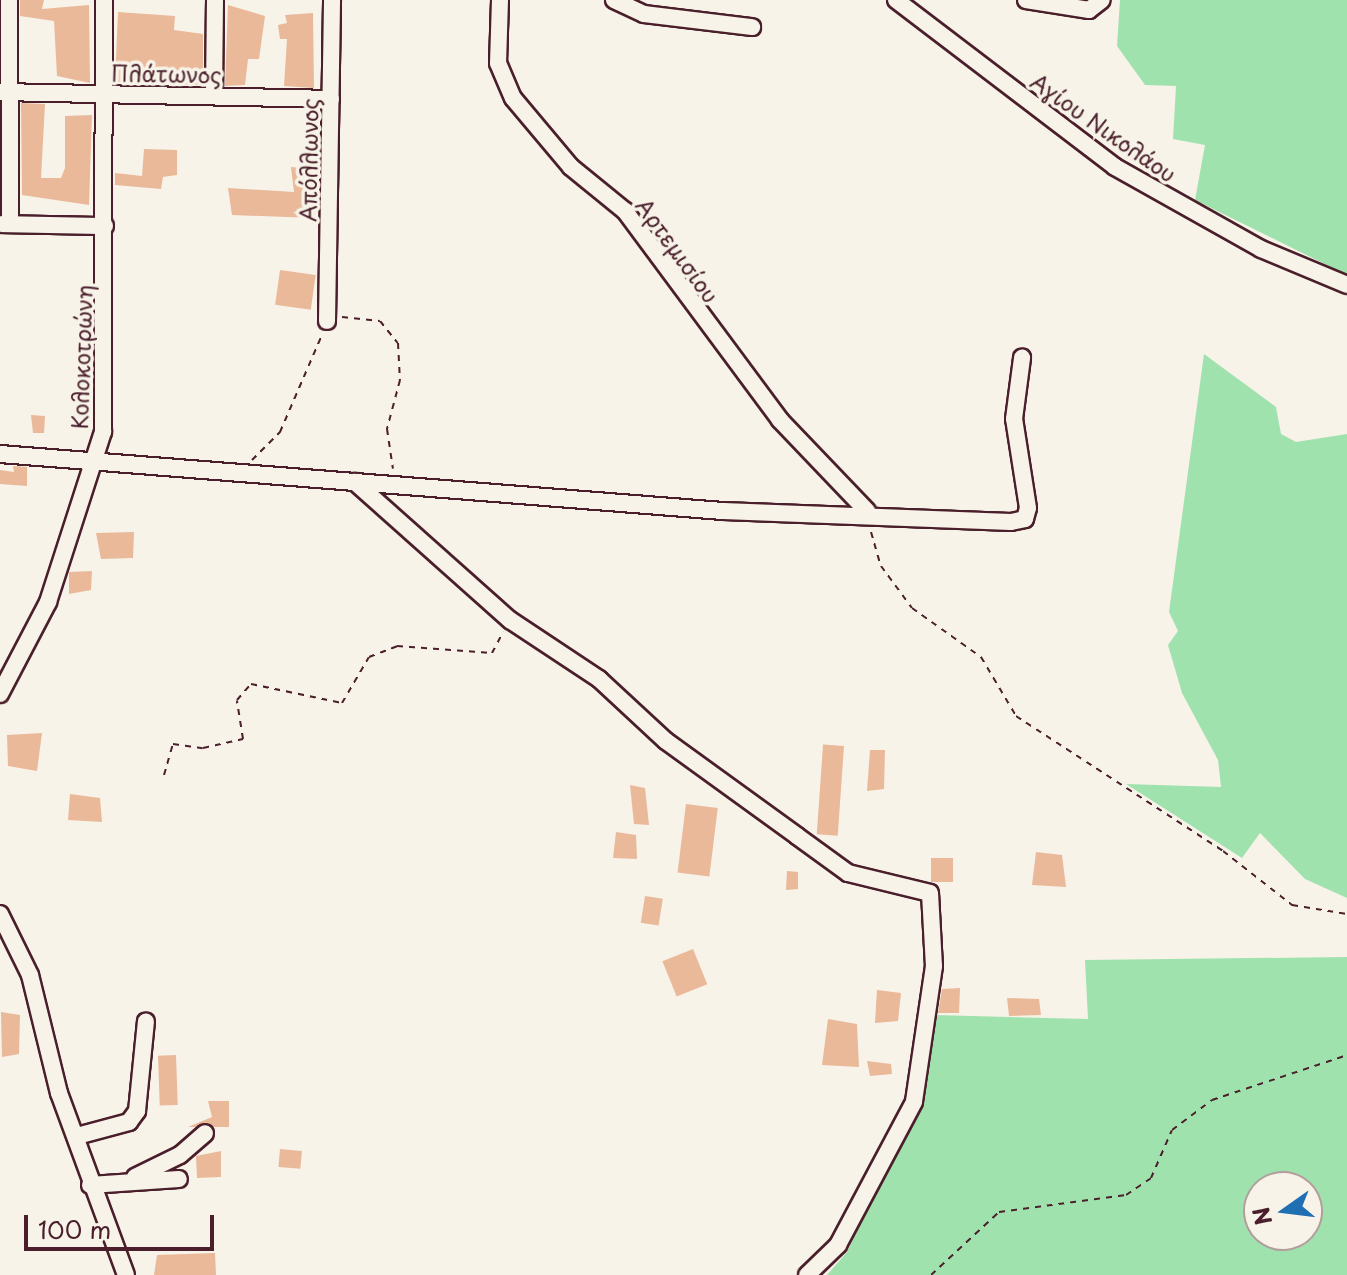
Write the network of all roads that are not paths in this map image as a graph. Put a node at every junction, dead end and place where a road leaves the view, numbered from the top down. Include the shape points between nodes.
1 (9, 0) edge
2 (104, 0) edge
3 (215, 0) edge
4 (332, 0) edge
5 (500, 0) edge
6 (614, 0) edge
7 (896, 0) edge
8 (1026, 0) edge
9 (1102, 0) edge
10 (752, 27) dead end
11 (4, 93) edge
12 (105, 94) junction
13 (214, 95) junction
14 (331, 99) junction
15 (5, 224) edge
16 (105, 226) junction
17 (1347, 285) edge
18 (327, 321) road end
19 (1022, 358) dead end
20 (0, 454) edge
21 (97, 460) junction
22 (354, 481) junction
23 (867, 511) junction
24 (0, 694) edge
25 (0, 914) edge
26 (146, 1021) dead end
27 (205, 1133) dead end
28 (77, 1136) junction
29 (135, 1177) junction
30 (179, 1179) dead end
31 (90, 1185) junction
32 (126, 1275) edge
33 (807, 1275) edge

1 - 11 street
2 - 12 street, Κολοκοτρώνη
3 - 13 street
4 - 14 street, Απόλλωνος
5 - 23 street, Αρτεμισίου via 498,63 513,98 571,167 625,211 780,420
6 - 10 street via 644,14
7 - 17 street, Αγίου Νικολάου via 1115,167 1261,249
8 - 9 street via 1089,10
11 - 12 street, Πλάτωνος
11 - 15 street
12 - 13 street, Πλάτωνος
12 - 16 street, Κολοκοτρώνη
13 - 14 street, Πλάτωνος
14 - 18 street, Απόλλωνος
15 - 16 street
16 - 21 street, Κολοκοτρώνη via 107,379
19 - 23 street via 1014,419 1025,519
20 - 21 street
21 - 22 street
21 - 24 street, Κολοκοτρώνη via 48,602
22 - 23 street via 723,511
22 - 33 street via 510,620 599,679 666,741 848,873 930,893 934,966 914,1102 838,1245
25 - 28 street via 30,975
26 - 28 street via 137,1111 129,1122
27 - 29 street via 180,1155
28 - 31 street
29 - 30 street
29 - 31 street
31 - 32 street

